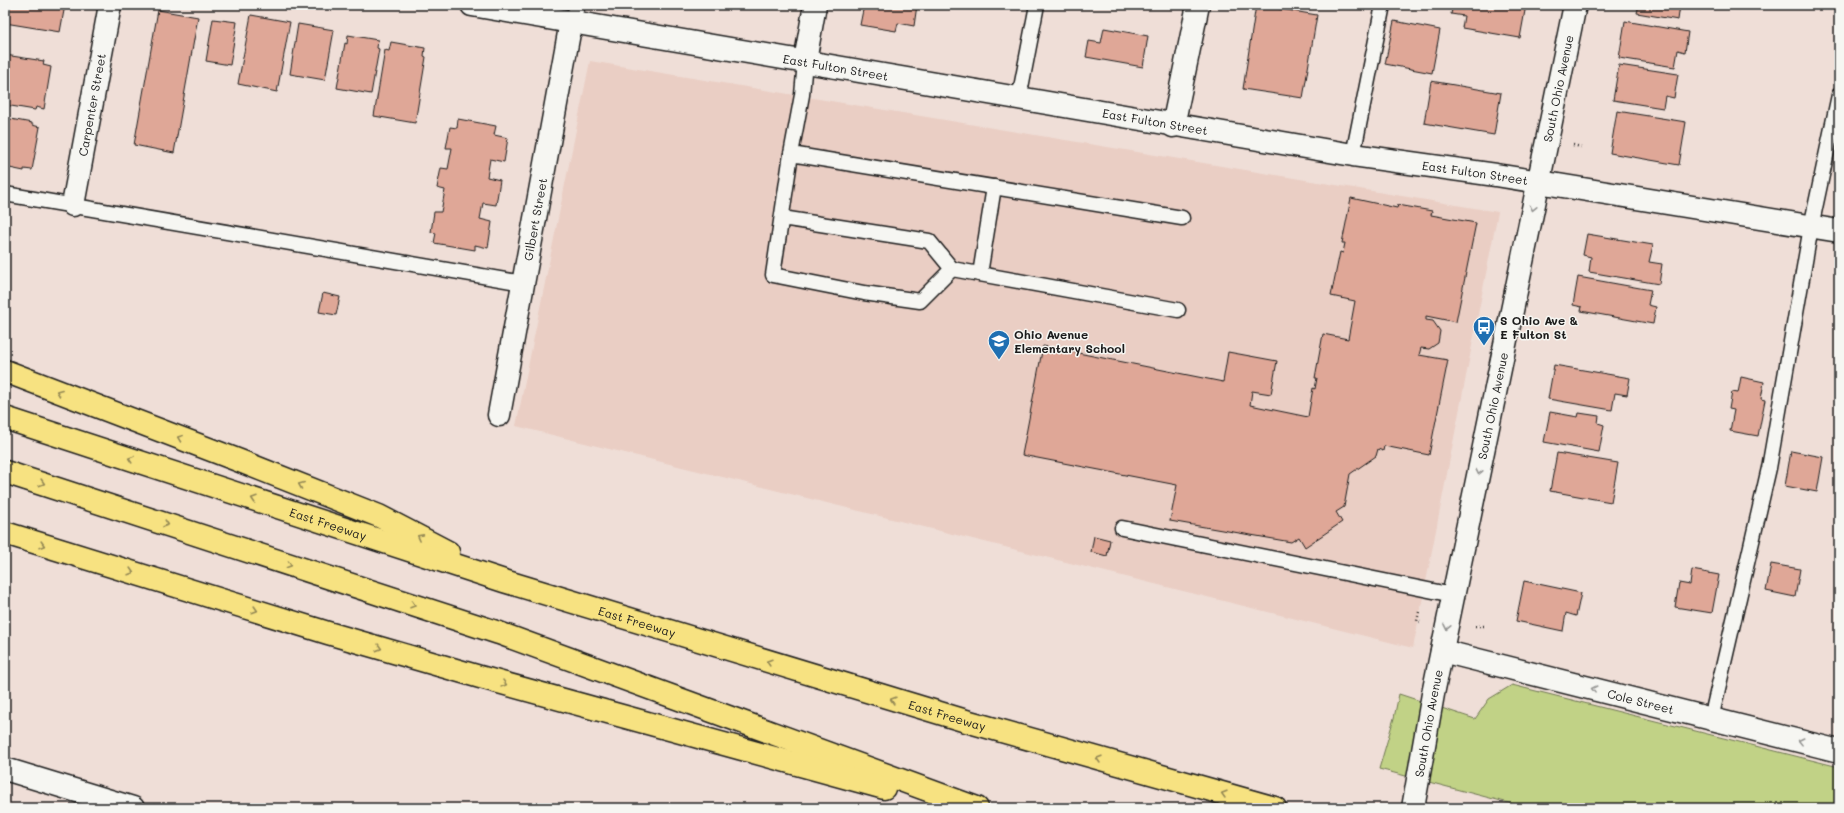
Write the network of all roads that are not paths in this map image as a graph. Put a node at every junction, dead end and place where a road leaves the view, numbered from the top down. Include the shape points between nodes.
1 (110, 5) edge
2 (472, 5) edge
3 (815, 5) edge
4 (1036, 5) edge
5 (1198, 5) edge
6 (1383, 5) edge
7 (1575, 5) edge
8 (574, 14) edge
9 (805, 61) junction
10 (1839, 95) edge
11 (1019, 98) junction
12 (1173, 126) junction
13 (792, 154) junction
14 (1353, 156) junction
15 (1539, 182) junction
16 (994, 187) junction
17 (5, 194) edge
18 (73, 205) junction
19 (782, 218) junction
20 (1182, 218) dead end
21 (1812, 226) junction
22 (1839, 231) edge
23 (952, 269) junction
24 (980, 274) junction
25 (523, 283) junction
26 (1178, 310) dead end
27 (5, 371) edge
28 (499, 416) dead end
29 (5, 418) edge
30 (5, 472) edge
31 (1122, 528) dead end
32 (5, 533) edge
33 (504, 581) junction
34 (1454, 595) junction
35 (1442, 651) junction
36 (1711, 719) junction
37 (1839, 751) edge
38 (5, 769) edge
39 (133, 808) edge
40 (958, 808) edge
41 (977, 808) edge
42 (1275, 808) edge
43 (1413, 808) edge

1 - 18 street, Carpenter Street
2 - 8 street, East Fulton Street
3 - 9 street
4 - 11 lane
5 - 12 street
6 - 14 lane
7 - 15 street, South Ohio Avenue
8 - 9 street, East Fulton Street
8 - 25 street, Gilbert Street
9 - 11 street, East Fulton Street
9 - 13 lane
10 - 21 lane
11 - 12 street, East Fulton Street
12 - 14 street, East Fulton Street
13 - 16 lane
13 - 19 lane
14 - 15 street, East Fulton Street
15 - 21 street, East Fulton Street
15 -> 34 street, South Ohio Avenue
16 - 20 lane
16 - 24 lane
17 - 18 lane
18 - 25 lane
19 - 23 lane via 929,241
19 - 23 lane via 773,275 920,301
21 - 22 street, East Fulton Street
21 - 36 lane via 1769,468
23 - 24 lane
24 - 26 lane
25 - 28 street, Gilbert Street
33 -> 27 highway via 379,516
33 -> 29 highway, East Freeway
30 -> 41 highway via 499,633
31 - 34 lane
32 -> 40 highway via 480,677
42 -> 33 highway, East Freeway via 966,721
34 -> 35 street, South Ohio Avenue
36 -> 35 street, Cole Street
35 - 43 street, South Ohio Avenue
37 -> 36 street, Cole Street
38 - 39 street

